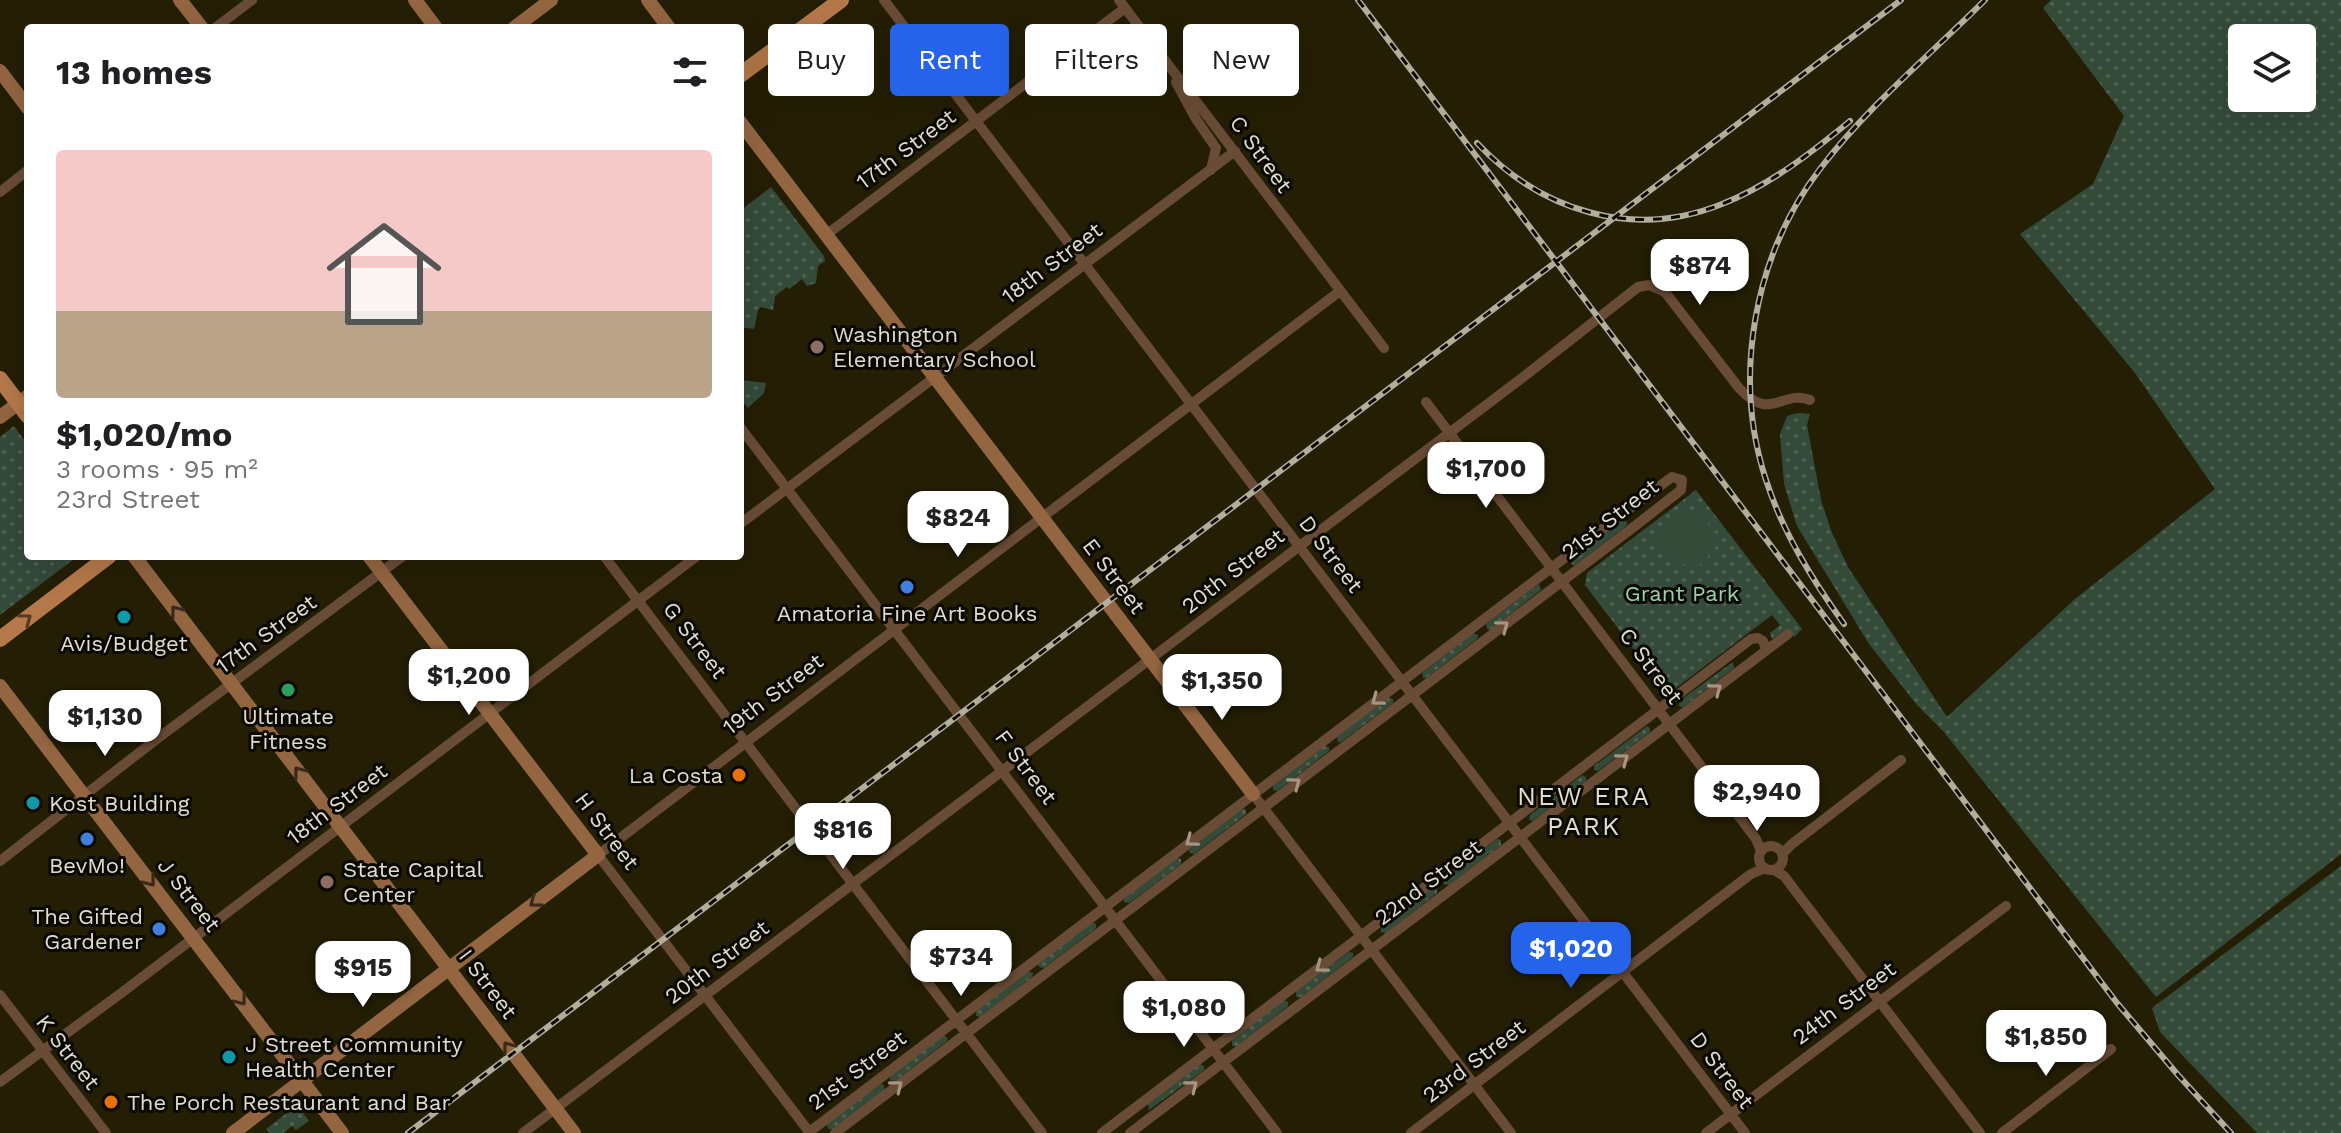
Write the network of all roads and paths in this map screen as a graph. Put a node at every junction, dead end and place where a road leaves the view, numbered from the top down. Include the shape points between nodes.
1 (180, 0) edge
2 (252, 0) edge
3 (415, 0) edge
4 (551, 0) edge
5 (648, 0) edge
6 (841, 0) edge
7 (884, 0) edge
8 (1122, 4) edge
9 (199, 24) edge
10 (220, 24) edge
11 (433, 24) edge
12 (519, 24) edge
13 (666, 24) edge
14 (1138, 24) edge
15 (1167, 62) edge
16 (1167, 63) edge
17 (0, 71) edge
18 (744, 72) edge
19 (24, 103) edge
20 (975, 122) junction
21 (744, 127) edge
22 (1235, 151) junction
23 (1211, 172) junction
24 (24, 173) edge
25 (0, 192) edge
26 (826, 235) junction
27 (1084, 263) junction
28 (1340, 291) junction
29 (1384, 348) dead end
30 (934, 376) junction
31 (0, 379) edge
32 (1810, 400) dead end
33 (1426, 402) dead end
34 (24, 404) edge
35 (1192, 404) junction
36 (24, 405) edge
37 (0, 417) edge
38 (744, 432) edge
39 (1448, 433) junction
40 (787, 489) junction
41 (1625, 512) junction
42 (1042, 518) junction
43 (744, 521) edge
44 (1635, 526) junction
45 (1299, 545) junction
46 (104, 560) edge
47 (137, 560) edge
48 (372, 560) edge
49 (398, 560) edge
50 (607, 560) edge
51 (692, 560) edge
52 (1551, 568) junction
53 (382, 572) junction
54 (1562, 582) junction
55 (637, 600) junction
56 (893, 630) junction
57 (1788, 634) dead end
58 (0, 639) edge
59 (1762, 654) junction
60 (1150, 659) junction
61 (1402, 681) junction
62 (232, 684) junction
63 (0, 686) edge
64 (1413, 695) junction
65 (1659, 710) junction
66 (490, 713) junction
67 (1669, 723) junction
68 (745, 742) junction
69 (1901, 760) dead end
70 (1002, 771) junction
71 (1253, 794) junction
72 (84, 795) junction
73 (1263, 807) junction
74 (1510, 823) junction
75 (341, 826) junction
76 (1521, 837) junction
77 (598, 855) junction
78 (1773, 860) junction
79 (0, 861) edge
80 (853, 884) junction
81 (2006, 906) dead end
82 (1105, 907) junction
83 (1114, 919) junction
84 (1361, 936) junction
85 (195, 937) junction
86 (1371, 950) junction
87 (448, 968) junction
88 (1623, 972) junction
89 (0, 995) edge
90 (704, 996) junction
91 (1879, 1001) junction
92 (956, 1020) junction
93 (966, 1033) junction
94 (1213, 1049) junction
95 (2111, 1049) dead end
96 (41, 1051) junction
97 (1223, 1062) junction
98 (0, 1082) edge
99 (303, 1082) junction
100 (1474, 1085) junction
101 (555, 1109) junction
102 (1731, 1114) junction
103 (106, 1133) edge
104 (233, 1133) edge
105 (342, 1133) edge
106 (523, 1133) edge
107 (574, 1133) edge
108 (809, 1133) edge
109 (835, 1133) edge
110 (1042, 1133) edge
111 (1102, 1133) edge
112 (1130, 1133) edge
113 (1277, 1133) edge
114 (1411, 1133) edge
115 (1511, 1133) edge
116 (1706, 1133) edge
117 (1745, 1133) edge
118 (1980, 1133) edge
119 (2002, 1133) edge

1 - 9 main road
2 - 10 street
3 - 11 main road
4 - 12 main road
5 - 13 main road
6 - 18 main road
7 - 20 street, D Street
8 - 14 street, C Street
8 - 20 street, 17th Street
15 - 22 street, C Street
16 - 23 street, C Street via 1216,148
17 - 19 main road
20 - 26 street, 17th Street
20 - 27 street, D Street
21 - 26 main road, E Street
22 - 23 street, 18th Street
22 - 28 street, C Street
23 - 27 street, 18th Street
24 - 25 street
26 - 30 main road, E Street
27 - 30 street, 18th Street
27 - 35 street, D Street
28 - 29 street, C Street
28 - 35 street, 19th Street
30 - 40 street, 18th Street
30 - 42 main road, E Street
31 - 34 main road
32 - 39 street, 20th Street via 1793,397 1773,405 1751,399 1672,299 1643,285
33 - 39 street, C Street
35 - 42 street, 19th Street
35 - 45 street, D Street
36 - 37 main road
38 - 40 street, F Street
39 - 45 street, 20th Street
39 - 52 street, C Street
40 - 43 street, 18th Street
40 - 56 street, F Street
41 - 44 street
41 - 44 street, 21st Street via 1672,477 1682,480 1681,490
41 - 52 street, 21st Street
42 - 56 street, 19th Street
42 - 60 main road, E Street
44 - 54 street, 21st Street
45 - 60 street, 20th Street
45 - 61 street, D Street
58 -> 46 main road
62 -> 47 main road, I Street
48 - 53 main road, H Street
49 - 53 street, 17th Street
50 - 55 street, G Street
51 - 55 street, 18th Street
52 - 54 street, C Street
52 - 61 street, 21st Street
53 - 62 street, 17th Street
53 - 66 main road, H Street
64 -> 54 street, 21st Street
54 - 65 street, C Street
55 - 66 street, 18th Street
55 - 68 street, G Street
56 - 68 street, 19th Street
56 - 70 street, F Street
57 - 59 street, 22nd Street
59 - 65 street, 22nd Street via 1763,641 1751,639
67 -> 59 street, 22nd Street
60 - 70 street, 20th Street
60 - 71 main road, E Street
61 - 64 street, D Street
61 -> 71 street, 21st Street
62 - 72 street, 17th Street
75 -> 62 main road, I Street
63 - 72 main road, J Street
73 -> 64 street, 21st Street
64 - 74 street, D Street
65 - 67 street, C Street
65 - 74 street, 22nd Street
66 - 75 street, 18th Street
66 - 77 main road, H Street
76 -> 67 street, 22nd Street
67 - 78 street, C Street
68 - 77 street, 19th Street
68 - 80 street, G Street
69 - 78 street, 23rd Street
70 - 80 street, 20th Street
70 - 82 street, F Street
71 - 73 street, E Street
71 -> 82 street, 21st Street
72 - 79 street, 17th Street
72 -> 85 main road, J Street
73 - 83 street, 21st Street
73 - 84 street, E Street
74 - 76 street, D Street
74 - 84 street, 22nd Street
75 - 85 street, 18th Street
75 - 87 main road, I Street
76 - 86 street, 22nd Street
76 - 88 street, D Street
77 -> 87 main road, 19th Street
77 - 90 street, H Street
78 - 88 street, 23rd Street
78 - 91 street, C Street
80 - 90 street, 20th Street
80 - 92 street, G Street
81 - 91 street, 24th Street
82 - 83 street, F Street
82 - 92 street, 21st Street
83 - 93 street, 21st Street
83 - 94 street, F Street
84 - 86 street, E Street
84 -> 94 street, 22nd Street
85 - 96 street, 18th Street
85 -> 99 main road, J Street
86 - 97 street, 22nd Street
86 - 100 street, E Street
87 - 99 main road, 19th Street
101 -> 87 main road, I Street
88 - 100 street, 23rd Street
88 - 102 street, D Street
89 - 96 street, K Street
90 - 101 street, 20th Street
90 - 108 street, H Street
91 - 102 street, 24th Street
91 - 118 street, C Street
92 - 93 street, G Street
92 - 108 street, 21st Street
109 -> 93 street, 21st Street
93 - 110 street, G Street
94 - 97 street, F Street
94 - 111 street, 22nd Street
95 - 119 street
96 - 98 street, 18th Street
96 - 103 street, K Street
112 -> 97 street, 22nd Street
97 - 113 street, F Street
99 - 104 main road, 19th Street
99 - 105 main road, J Street
100 - 114 street, 23rd Street
100 - 115 street, E Street
101 - 106 street, 20th Street
101 - 107 main road, I Street
102 - 116 street, 24th Street
102 - 117 street, D Street

